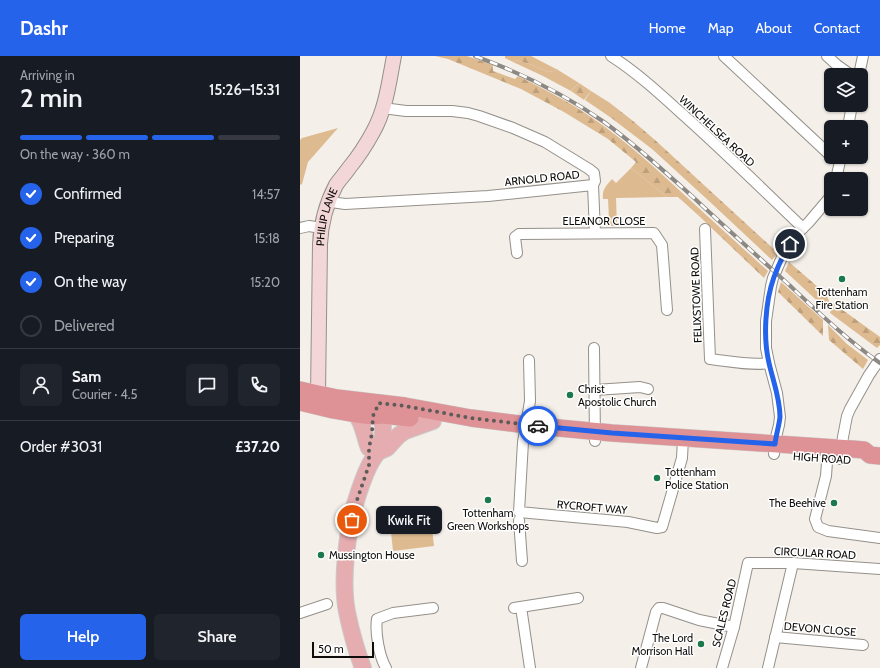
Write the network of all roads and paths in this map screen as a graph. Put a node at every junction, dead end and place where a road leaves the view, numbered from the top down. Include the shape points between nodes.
1 (611, 56) edge
2 (724, 56) edge
3 (827, 56) edge
4 (863, 56) edge
5 (391, 57) edge
6 (841, 68) edge
7 (860, 68) edge
8 (383, 108) junction
9 (824, 147) edge
10 (593, 185) junction
11 (328, 201) junction
12 (824, 204) edge
13 (300, 228) edge
14 (322, 228) junction
15 (705, 229) dead end
16 (800, 231) junction
17 (595, 233) junction
18 (517, 253) dead end
19 (667, 310) dead end
20 (594, 348) dead end
21 (880, 359) edge
22 (529, 360) dead end
23 (769, 363) junction
24 (648, 389) dead end
25 (300, 390) edge
26 (595, 390) junction
27 (318, 400) junction
28 (300, 402) edge
29 (378, 411) junction
30 (356, 414) junction
31 (433, 421) junction
32 (526, 430) junction
33 (595, 437) junction
34 (683, 443) junction
35 (775, 449) junction
36 (374, 450) junction
37 (834, 454) junction
38 (875, 456) edge
39 (519, 516) junction
40 (880, 538) edge
41 (522, 561) dead end
42 (748, 563) joint
43 (793, 563) junction
44 (880, 570) edge
45 (578, 598) dead end
46 (327, 604) dead end
47 (432, 608) dead end
48 (300, 612) edge
49 (734, 627) junction
50 (775, 636) junction
51 (863, 645) dead end
52 (363, 668) edge
53 (386, 668) edge
54 (530, 668) edge
55 (641, 668) edge
56 (722, 668) edge
57 (768, 668) edge

1 - 16 street, WINCHELSEA ROAD via 689,120
2 - 9 street
3 - 6 street
4 - 7 street
5 - 8 main road, PHILIP LANE
8 - 10 street, ARNOLD ROAD via 468,113 513,128 545,142 589,169 594,173
8 - 11 main road, PHILIP LANE via 373,132
10 - 11 street, ARNOLD ROAD via 488,196 345,204
10 - 17 street
11 - 14 main road, PHILIP LANE
12 - 16 street
13 - 14 street
14 - 27 main road, PHILIP LANE
15 - 23 street, FELIXSTOWE ROAD via 710,359 754,364
16 - 23 street via 779,263 771,286 765,337
17 - 18 street, ELEANOR CLOSE via 519,234 515,236
17 - 19 street, ELEANOR CLOSE via 654,233 662,245
20 - 26 street
21 - 37 street via 850,409
22 - 32 street via 530,401
23 - 35 street via 780,417
24 - 26 street via 640,387
25 - 27 highway, HIGH ROAD
26 - 33 street
27 - 28 highway, HIGH ROAD
27 - 29 highway, HIGH ROAD via 337,398
27 - 30 highway, HIGH ROAD via 333,410
29 - 30 highway, HIGH ROAD
29 - 31 highway, HIGH ROAD
29 - 32 highway, HIGH ROAD via 405,406
29 - 36 main road via 383,431 382,444
30 - 36 main road via 361,421 365,438
31 - 32 highway, HIGH ROAD via 484,429
31 - 36 main road via 405,431 387,448
32 - 33 highway, HIGH ROAD
32 - 39 street
33 - 34 highway, HIGH ROAD
34 - 35 highway, HIGH ROAD
34 - 39 street, RYCROFT WAY via 682,458 662,527 655,528 628,522
35 - 37 highway, HIGH ROAD
36 - 52 main road via 356,503 347,545 347,612
37 - 38 highway, HIGH ROAD via 864,450
37 - 40 street via 815,519 818,527 828,531
39 - 41 street via 526,550
42 - 43 street, CIRCULAR ROAD
42 - 49 street, SCALES ROAD
43 - 44 street, CIRCULAR ROAD
43 - 50 street, DEVON CLOSE
45 - 54 street via 517,608
46 - 48 street
47 - 53 street via 393,613 377,619 380,655
49 - 55 street via 658,608
49 - 56 street, SCALES ROAD
50 - 51 street, DEVON CLOSE
50 - 57 street, DEVON CLOSE

